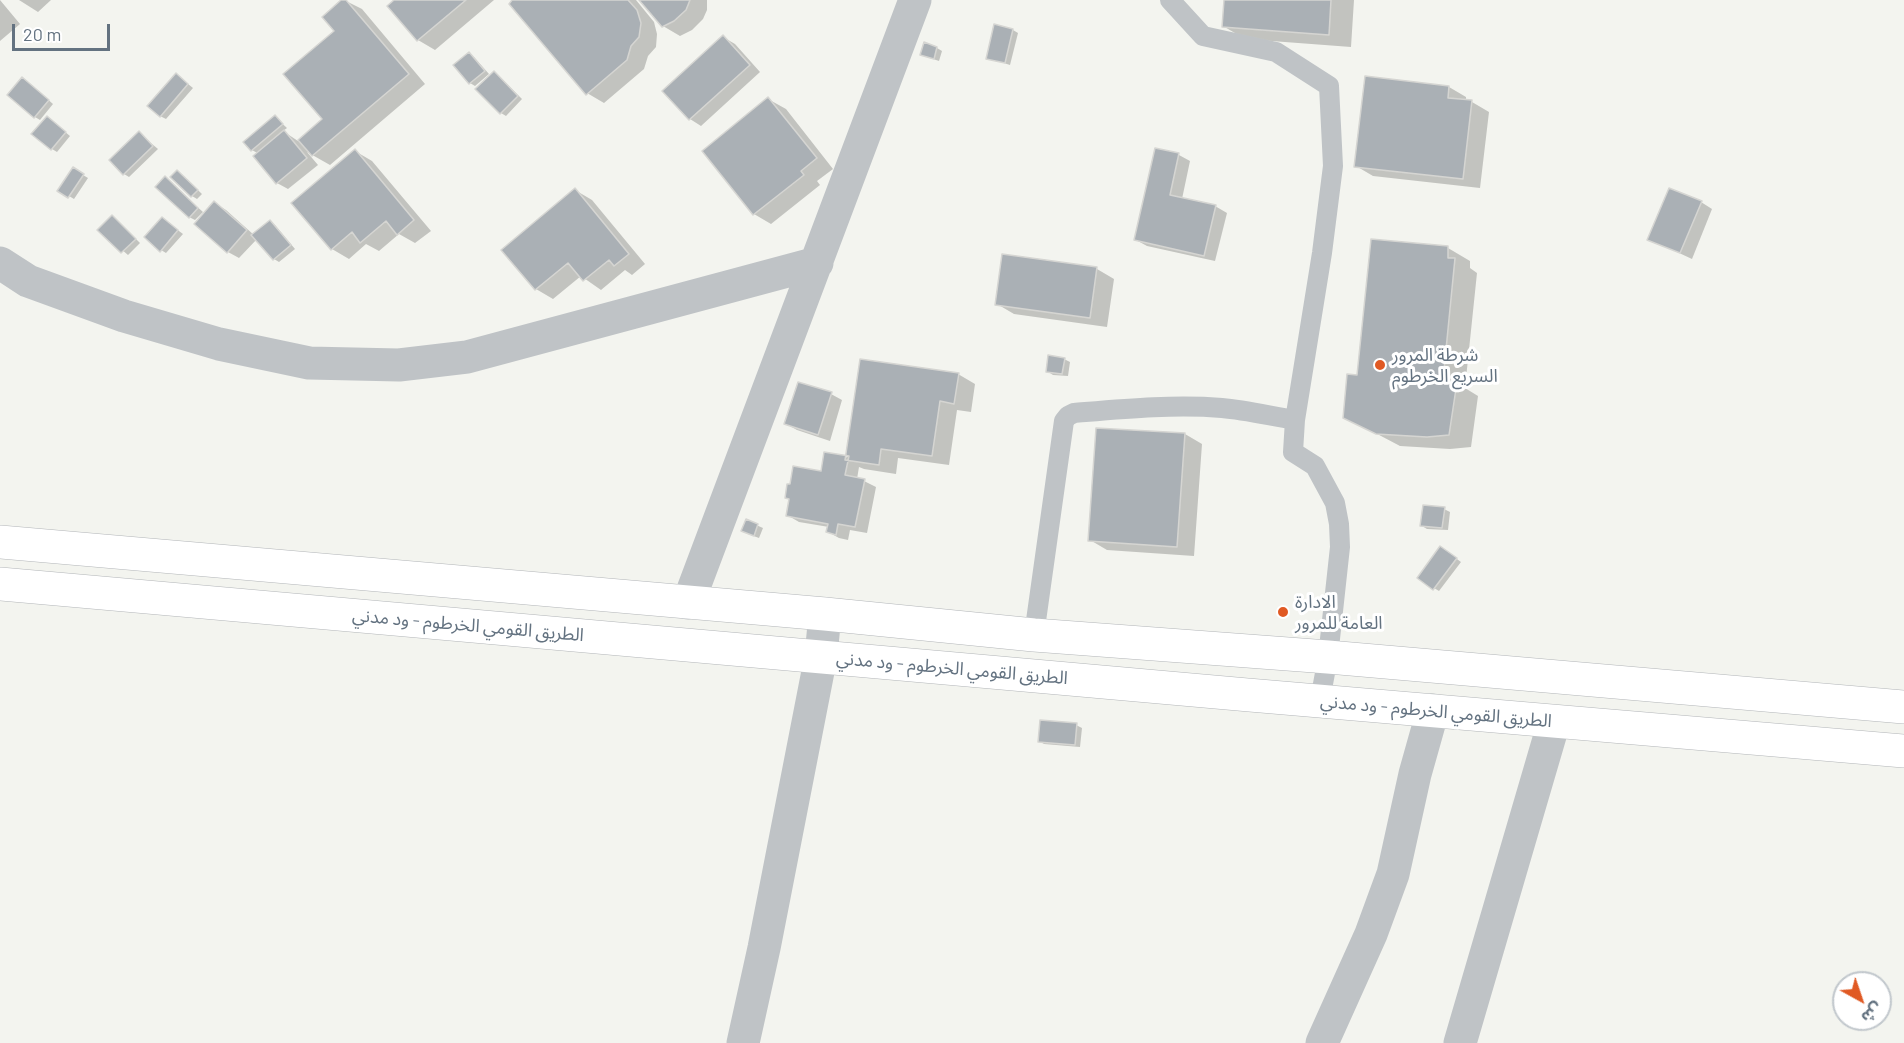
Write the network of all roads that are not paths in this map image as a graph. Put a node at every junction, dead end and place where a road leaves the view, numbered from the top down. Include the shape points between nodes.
1 (915, 0) edge
2 (1170, 0) edge
3 (0, 263) edge
4 (817, 263) junction
5 (1294, 420) junction
6 (0, 542) edge
7 (0, 584) edge
8 (688, 603) junction
9 (825, 614) junction
10 (1034, 635) junction
11 (821, 656) junction
12 (1328, 657) junction
13 (1320, 700) junction
14 (1904, 707) edge
15 (1433, 710) junction
16 (1554, 722) junction
17 (1904, 751) edge
18 (743, 1043) edge
19 (1322, 1043) edge
20 (1460, 1043) edge

1 - 4 street
2 - 5 lane via 1203,36 1276,52 1329,86 1332,166
3 - 4 street via 28,281 124,316 219,344 309,363 399,365 467,357
4 - 8 street
5 - 10 lane via 1222,408 1118,409 1068,416 1064,421
5 - 12 lane via 1293,452 1315,466 1335,503 1339,524
6 - 8 highway
7 - 11 highway, الطريق القومي الخرطوم - ود مدني
8 - 9 highway
9 - 10 highway
9 - 11 street
10 - 12 highway
11 - 13 highway, الطريق القومي الخرطوم - ود مدني
11 - 18 street
12 - 13 lane
12 - 14 highway
13 - 15 highway, الطريق القومي الخرطوم - ود مدني
15 - 16 highway, الطريق القومي الخرطوم - ود مدني
15 - 19 street via 1393,874
16 - 17 highway, الطريق القومي الخرطوم - ود مدني
16 - 20 street

